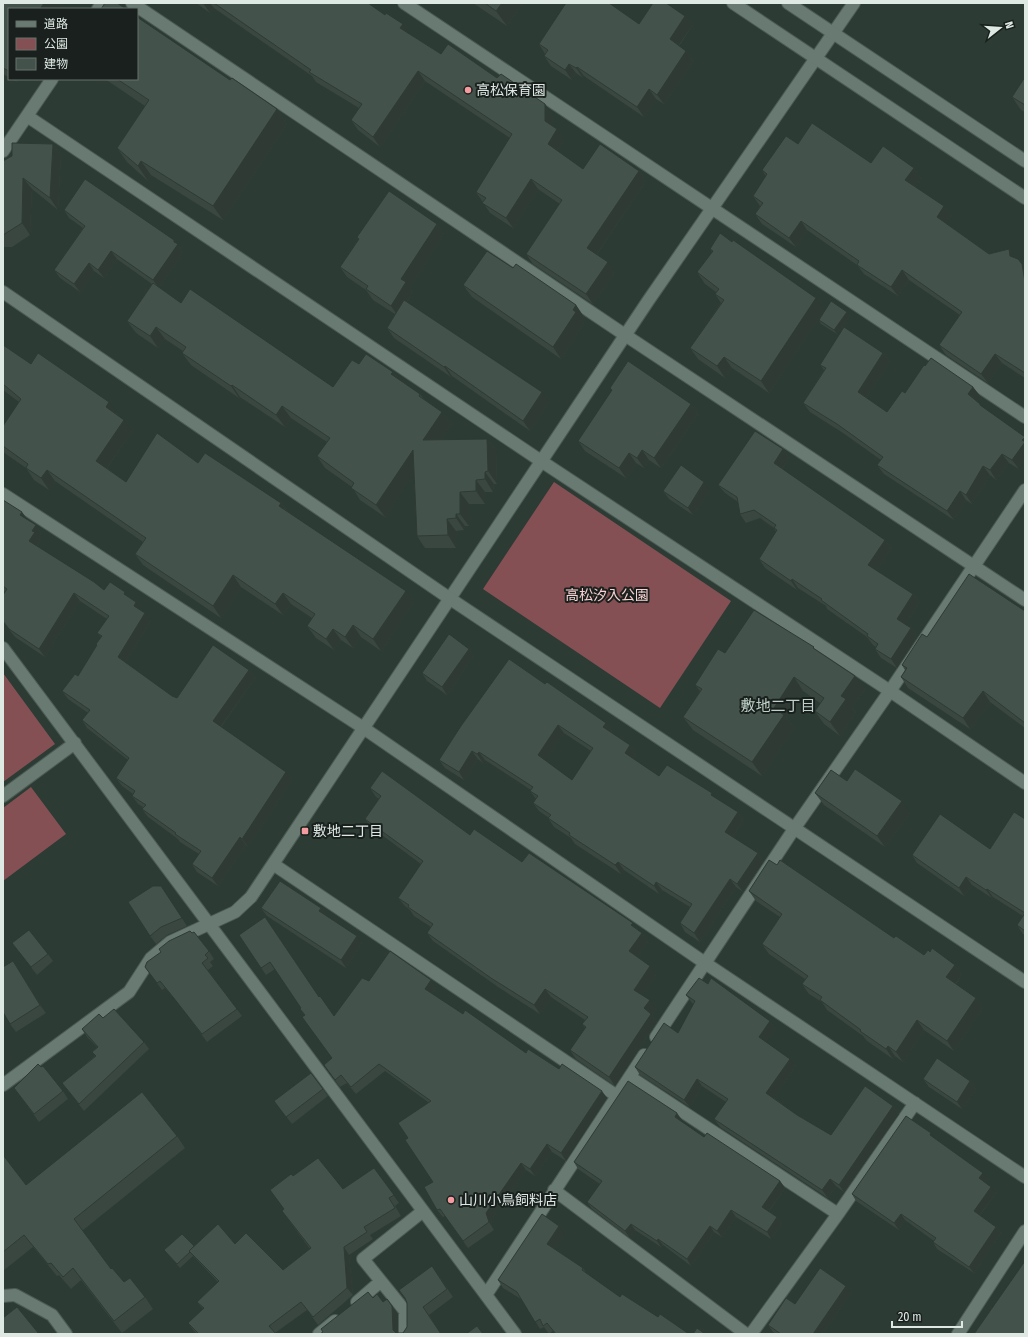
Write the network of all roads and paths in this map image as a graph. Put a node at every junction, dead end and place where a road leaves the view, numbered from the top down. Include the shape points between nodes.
1 (132, 3) edge
2 (404, 3) edge
3 (733, 3) edge
4 (788, 3) edge
5 (854, 3) edge
6 (834, 33) junction
7 (817, 58) junction
8 (51, 80) edge
9 (27, 116) junction
10 (3, 151) edge
11 (1025, 161) edge
12 (1025, 198) edge
13 (713, 208) junction
14 (3, 292) edge
15 (625, 335) junction
16 (1025, 417) edge
17 (541, 461) junction
18 (1025, 490) edge
19 (3, 494) edge
20 (974, 566) junction
21 (449, 598) junction
22 (1025, 600) edge
23 (3, 648) edge
24 (890, 691) junction
25 (362, 727) junction
26 (75, 743) junction
27 (1025, 783) edge
28 (3, 796) edge
29 (794, 829) junction
30 (272, 864) junction
31 (209, 925) junction
32 (705, 963) junction
33 (1025, 982) edge
34 (630, 1077) junction
35 (3, 1085) edge
36 (617, 1096) junction
37 (915, 1103) junction
38 (1025, 1177) edge
39 (554, 1190) junction
40 (423, 1211) junction
41 (838, 1214) junction
42 (1025, 1231) edge
43 (380, 1282) junction
44 (486, 1295) junction
45 (3, 1296) edge
46 (66, 1334) edge
47 (319, 1334) edge
48 (406, 1334) edge
49 (515, 1334) edge
50 (746, 1334) edge
51 (751, 1334) edge
52 (958, 1334) edge

1 - 15 street
2 - 13 street
3 - 7 street
4 - 6 street
5 - 6 street
6 - 7 street
6 - 11 street
7 - 12 street
7 - 13 street
8 - 9 street
9 - 10 street
9 - 17 street
13 - 15 street
13 - 16 street
14 - 21 street
15 - 17 street
15 - 20 street
17 - 21 street
17 - 24 street
18 - 20 street
19 - 25 street
20 - 22 street
20 - 24 street
21 - 25 street
21 - 29 street
23 - 26 street
24 - 27 street
24 - 29 street
25 - 30 street
25 - 32 street
26 - 28 street
26 - 31 street
29 - 32 street
29 - 33 street
30 - 31 street via 250,896 235,912
30 - 36 street
31 - 35 street via 170,942 151,958 129,992
31 - 40 street
32 - 34 street
32 - 37 street
34 - 36 street
34 - 41 street
36 - 39 street
37 - 38 street
37 - 41 street
39 - 44 street
39 - 50 street
40 - 43 street via 363,1259
40 - 44 street
41 - 51 street
42 - 52 street
43 - 47 street
43 - 48 street via 405,1311
44 - 49 street
45 - 46 street via 15,1295 52,1315

